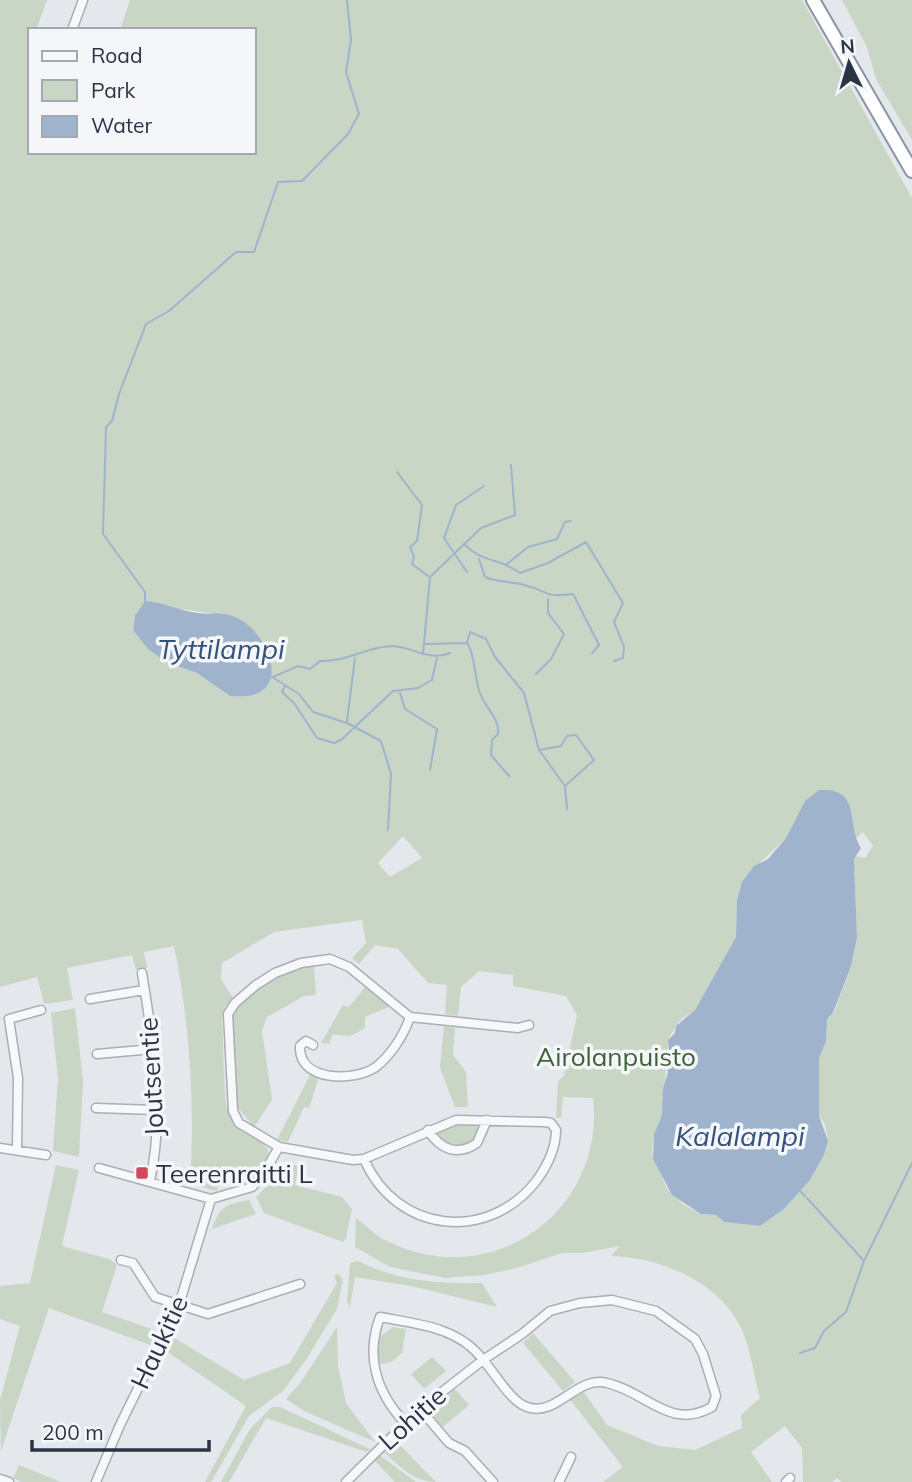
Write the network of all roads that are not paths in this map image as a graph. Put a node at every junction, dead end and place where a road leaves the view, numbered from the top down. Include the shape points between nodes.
1 (83, 0) edge
2 (813, 0) edge
3 (73, 28) edge
4 (912, 171) edge
5 (142, 973) dead end
6 (145, 990) junction
7 (90, 999) dead end
8 (41, 1010) dead end
9 (410, 1017) junction
10 (4, 1019) edge
11 (530, 1025) dead end
12 (313, 1045) dead end
13 (152, 1049) junction
14 (97, 1054) dead end
15 (96, 1108) dead end
16 (156, 1110) junction
17 (487, 1120) junction
18 (428, 1130) junction
19 (279, 1147) junction
20 (0, 1148) edge
21 (17, 1149) junction
22 (46, 1155) dead end
23 (363, 1158) junction
24 (99, 1168) dead end
25 (150, 1181) junction
26 (211, 1199) junction
27 (121, 1260) dead end
28 (300, 1284) dead end
29 (179, 1305) junction
30 (483, 1360) junction
31 (420, 1409) junction
32 (405, 1423) junction
33 (571, 1457) dead end
34 (0, 1479) edge
35 (9, 1482) edge
36 (96, 1482) edge
37 (346, 1482) edge
38 (493, 1482) edge
39 (559, 1482) edge

1 - 3 street
2 - 4 highway
5 - 6 street, Joutsentie
6 - 7 street
6 - 13 street, Joutsentie
8 - 10 street
9 - 11 street via 518,1028
9 - 12 street via 385,1058 358,1075 330,1076 309,1067 300,1046 306,1041
9 - 19 street via 349,967 330,959 283,969 235,1003 227,1021 233,1111 239,1123
10 - 21 street via 18,1078
13 - 14 street
13 - 16 street, Joutsentie
15 - 16 street
16 - 25 street, Joutsentie
17 - 18 street via 456,1120
17 - 18 street via 477,1143 459,1151 440,1146
17 - 23 street via 545,1122 555,1126 556,1135 544,1170 526,1194 495,1214 466,1222 436,1220 402,1206 377,1183
18 - 23 street
19 - 23 street via 338,1159
19 - 26 street via 252,1187
20 - 21 street
21 - 22 street
24 - 25 street
25 - 26 street
26 - 29 street, Haukitie
27 - 29 street via 133,1263 155,1297
28 - 29 street via 208,1314
29 - 36 street, Haukitie
30 - 30 street, Lohitie via 529,1408 548,1407 584,1385 600,1382 679,1416 695,1416 716,1400 695,1339 656,1311 623,1301 580,1303 550,1311
30 - 31 street, Lohitie
30 - 32 street via 470,1343 453,1334 380,1317 373,1347 378,1383
31 - 32 street, Lohitie
31 - 38 street via 449,1443 465,1451
32 - 37 street, Lohitie
33 - 39 street
34 - 35 street

